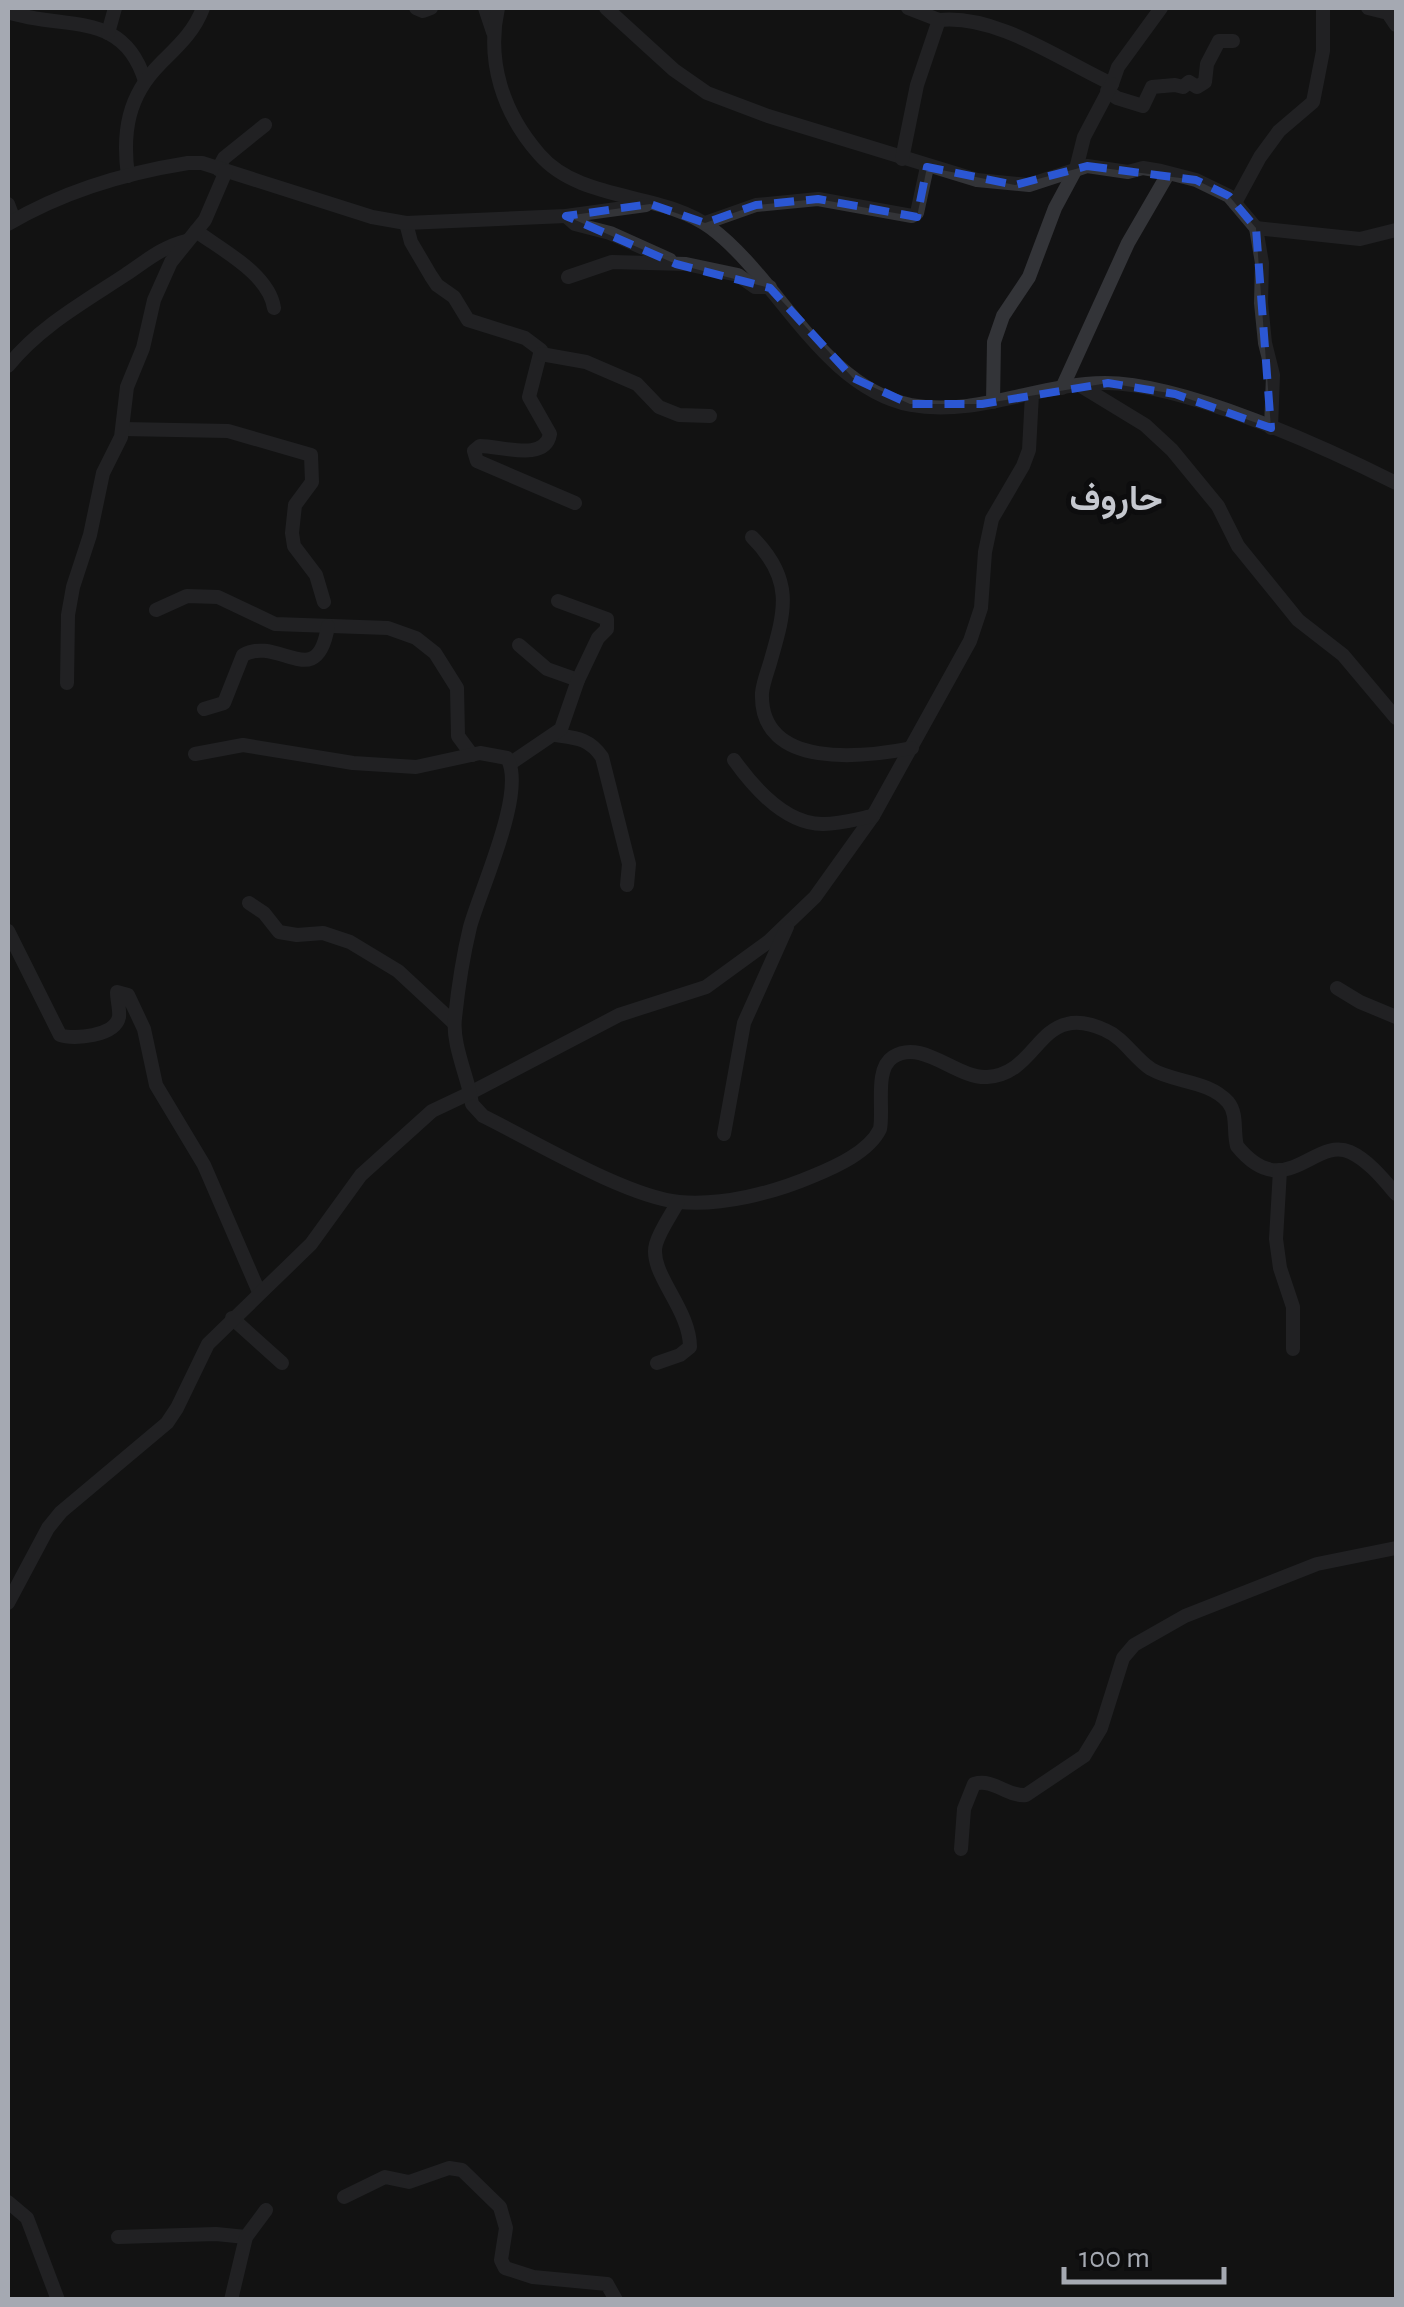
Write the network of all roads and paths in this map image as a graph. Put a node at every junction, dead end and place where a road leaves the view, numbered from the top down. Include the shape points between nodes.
1 (115, 8) edge
2 (203, 8) edge
3 (416, 8) edge
4 (431, 8) edge
5 (486, 8) edge
6 (498, 8) edge
7 (606, 8) edge
8 (908, 8) edge
9 (1161, 8) edge
10 (1322, 8) edge
11 (1368, 8) edge
12 (8, 12) edge
13 (966, 13) edge
14 (939, 20) junction
15 (1396, 25) edge
16 (108, 32) junction
17 (494, 33) junction
18 (1233, 41) dead end
19 (144, 82) junction
20 (1109, 87) junction
21 (265, 125) dead end
22 (902, 159) junction
23 (926, 168) junction
24 (1076, 169) junction
25 (222, 170) junction
26 (1168, 174) junction
27 (128, 176) junction
28 (1235, 203) junction
29 (8, 204) edge
30 (650, 204) junction
31 (566, 216) junction
32 (11, 222) edge
33 (406, 223) junction
34 (705, 223) junction
35 (1256, 228) junction
36 (1396, 231) edge
37 (192, 236) junction
38 (676, 264) junction
39 (568, 276) dead end
40 (770, 287) junction
41 (274, 308) dead end
42 (541, 354) junction
43 (8, 366) edge
44 (1080, 385) junction
45 (1062, 388) junction
46 (1032, 394) junction
47 (993, 402) junction
48 (710, 416) dead end
49 (1271, 428) junction
50 (123, 429) junction
51 (1394, 484) edge
52 (575, 504) dead end
53 (752, 537) dead end
54 (558, 601) dead end
55 (324, 602) dead end
56 (156, 610) dead end
57 (328, 626) junction
58 (519, 645) dead end
59 (578, 680) junction
60 (67, 683) dead end
61 (204, 709) dead end
62 (1396, 718) edge
63 (555, 735) junction
64 (912, 748) junction
65 (195, 754) dead end
66 (472, 755) junction
67 (734, 760) dead end
68 (511, 763) junction
69 (873, 816) junction
70 (628, 885) dead end
71 (250, 902) dead end
72 (787, 927) junction
73 (8, 930) edge
74 (1338, 988) dead end
75 (1396, 1017) edge
76 (454, 1023) junction
77 (470, 1094) junction
78 (724, 1134) dead end
79 (1280, 1170) junction
80 (1396, 1194) edge
81 (678, 1202) junction
82 (259, 1292) junction
83 (232, 1318) junction
84 (1293, 1349) dead end
85 (282, 1363) dead end
86 (657, 1364) dead end
87 (1396, 1548) edge
88 (8, 1604) edge
89 (961, 1849) dead end
90 (344, 2198) dead end
91 (8, 2202) edge
92 (266, 2210) dead end
93 (118, 2237) dead end
94 (246, 2237) junction
95 (58, 2300) edge
96 (231, 2300) edge
97 (616, 2300) edge

1 - 16 street
2 - 19 street via 192,33
3 - 4 street
5 - 17 street
6 - 17 street
7 - 22 street via 706,93
8 - 14 street
9 - 20 street
10 - 28 street via 1324,40 1313,102 1279,131
11 - 15 street via 1388,13
12 - 16 street
13 - 14 street
13 - 20 street
14 - 22 street
16 - 19 street via 128,45
17 - 30 street via 502,91 547,163
18 - 20 street via 1220,41 1197,87 1152,87 1143,106
19 - 27 street via 128,116
20 - 24 street
21 - 25 street via 224,158
22 - 23 street
23 - 24 street via 1015,185
23 - 34 street via 912,216 818,199 756,205
24 - 26 street
24 - 47 street via 1029,278 1003,316 994,342
25 - 27 street via 188,163
25 - 33 street
25 - 37 street via 205,220
26 - 28 street via 1196,180
26 - 45 street via 1128,243
27 - 32 street
28 - 35 street
29 - 32 street
30 - 31 street
30 - 34 street
31 - 33 street
31 - 38 street
33 - 42 street via 431,276 468,320 525,338
34 - 40 street
35 - 36 street via 1333,239
35 - 49 street via 1273,374
37 - 41 street via 261,282
37 - 43 street via 80,302
37 - 50 street via 154,300 127,388
38 - 39 street via 612,262
38 - 40 street
40 - 47 street via 830,358 867,388 943,408
42 - 48 street via 586,362 638,384 679,415
42 - 52 street via 529,397 550,434 547,445 480,446 475,457
44 - 45 street
44 - 49 street via 1175,394
44 - 62 street via 1172,450 1298,620 1343,655
45 - 46 street
46 - 47 street
46 - 64 street via 1028,450 992,519 977,622
49 - 51 street
50 - 55 street via 228,431 311,455 312,482 296,505 292,533
50 - 60 street via 103,473 72,587
53 - 64 street via 776,564 783,591 779,635 762,692 772,727 816,754
54 - 59 street via 606,619
56 - 57 street via 186,596 218,597 275,624
57 - 61 street via 318,657 257,650 243,655 224,703
57 - 66 street via 388,628 435,653 457,688 458,736
58 - 59 street via 547,668
59 - 63 street
63 - 68 street
63 - 70 street via 584,739 602,756 630,864
64 - 69 street
65 - 66 street via 244,745 416,767
66 - 68 street via 499,755
67 - 69 street via 773,804 807,822
68 - 76 street via 504,828 470,930
69 - 72 street via 816,898
71 - 76 street via 279,932 333,934 398,970
72 - 77 street via 706,987 619,1014
72 - 78 street via 744,1023
73 - 82 street via 60,1035 112,1027 118,992 128,995 144,1029 156,1086 204,1164
74 - 75 street
76 - 77 street
77 - 81 street via 484,1116 599,1173
77 - 82 street via 415,1123 361,1174 311,1244
79 - 80 street via 1352,1152
79 - 81 street via 1264,1168 1236,1146 1233,1110 1217,1092 1162,1074 1114,1034 1074,1023 994,1076 966,1075 922,1054 890,1058 880,1130 863,1149 828,1170 766,1192
79 - 84 street via 1276,1239 1292,1307
81 - 86 street via 655,1256 678,1301 690,1347
82 - 83 street
83 - 85 street
83 - 88 street via 208,1344 166,1423 54,1520
87 - 89 street via 1317,1564 1185,1616 1134,1645 1084,1756 1026,1796 974,1784 964,1808
90 - 97 street via 385,2176 409,2182 462,2170 500,2207 504,2268 607,2284
91 - 95 street via 27,2218
92 - 94 street
93 - 94 street
94 - 96 street

